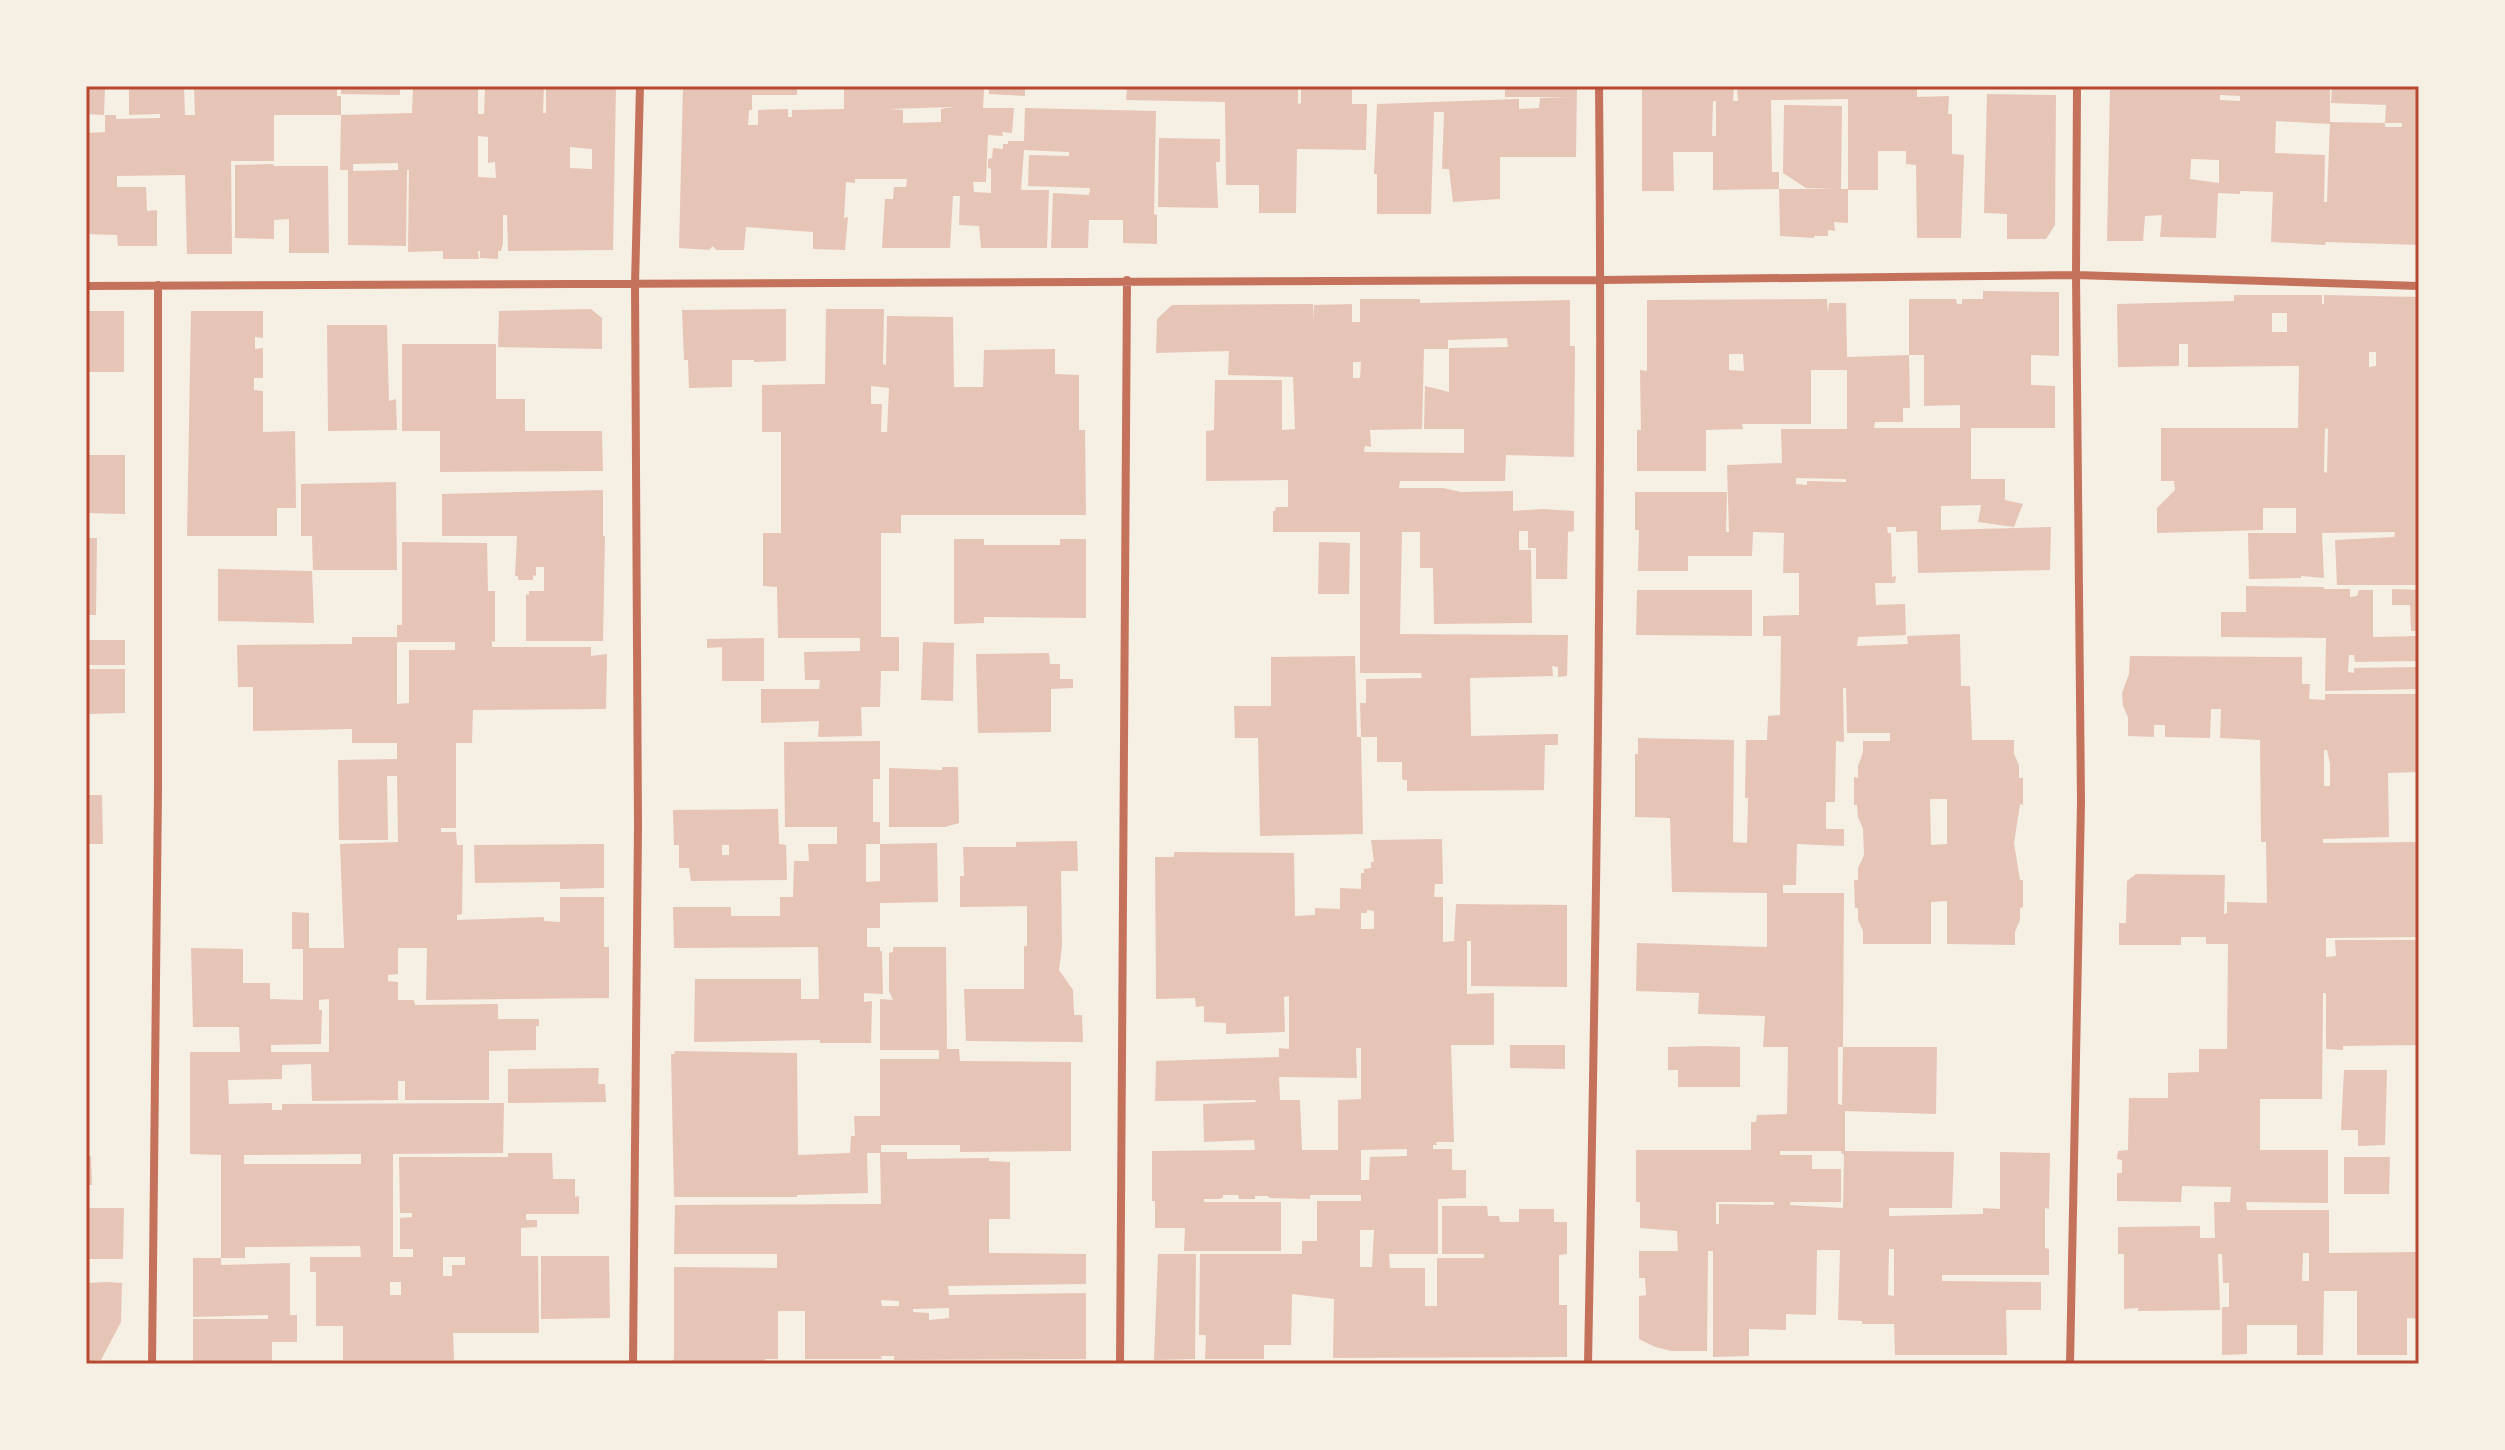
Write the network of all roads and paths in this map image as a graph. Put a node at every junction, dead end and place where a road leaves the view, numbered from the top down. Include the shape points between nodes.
1 (640, 86) edge
2 (1599, 86) edge
3 (2077, 86) edge
4 (2076, 275) junction
5 (1127, 280) junction
6 (1601, 280) junction
7 (635, 284) junction
8 (158, 285) junction
9 (86, 286) edge
10 (2419, 286) edge
11 (152, 1364) edge
12 (633, 1364) edge
13 (1120, 1364) edge
14 (1588, 1364) edge
15 (2070, 1364) edge

1 - 7 street
2 - 6 street
3 - 4 street
4 - 6 street
4 - 10 street
4 - 15 street via 2081,802
5 - 6 street
5 - 7 street
5 - 13 street
6 - 14 street
7 - 8 street
7 - 12 street via 638,841
8 - 9 street
8 - 11 street

